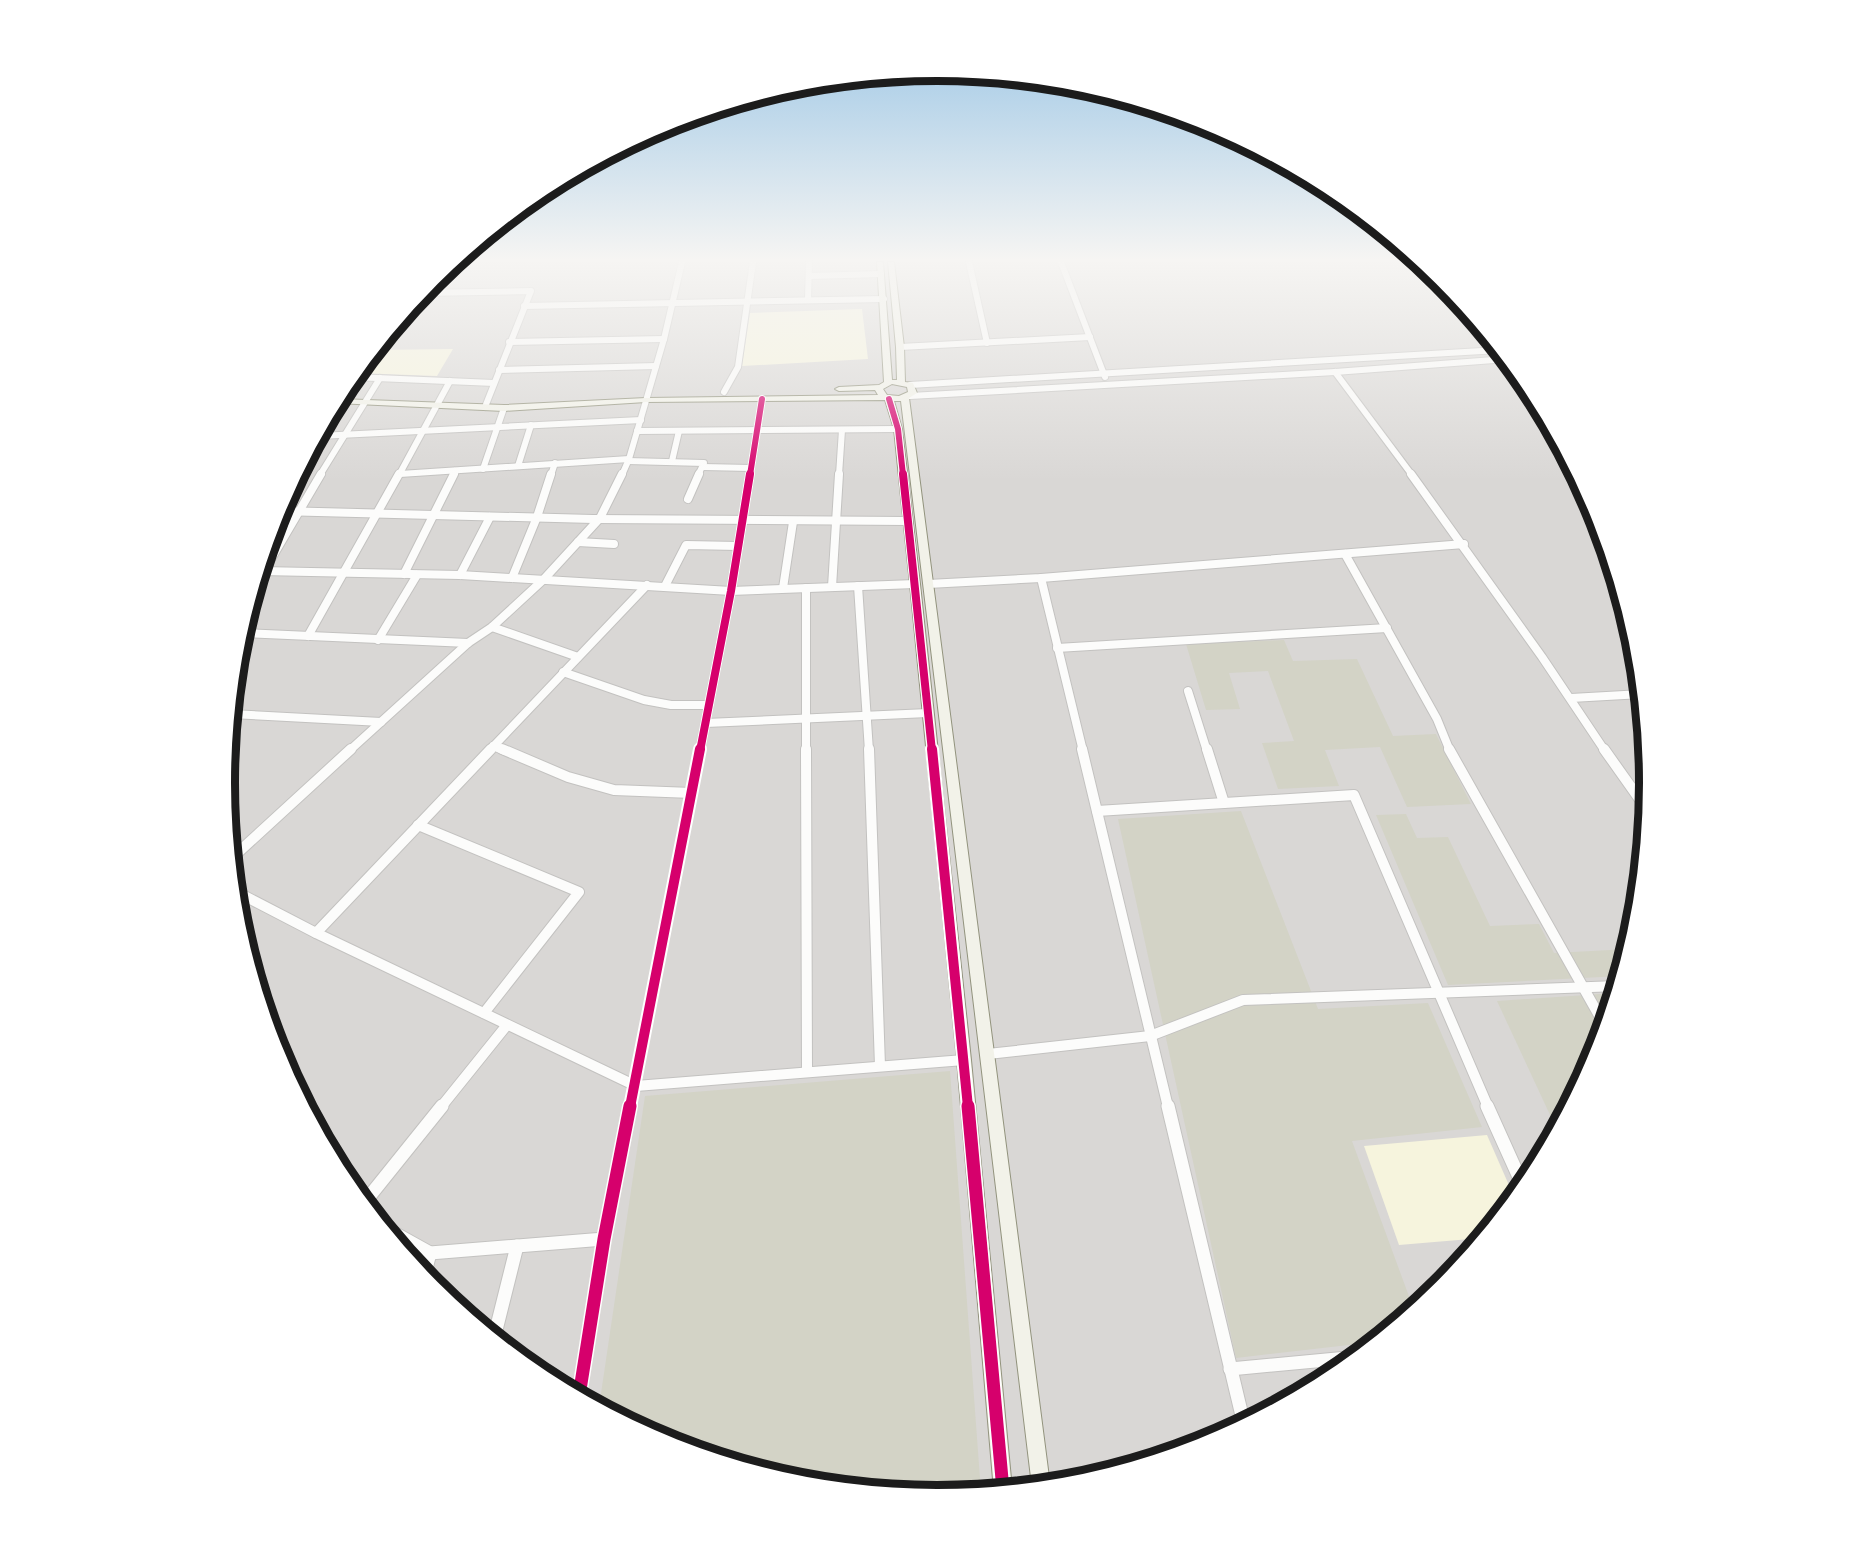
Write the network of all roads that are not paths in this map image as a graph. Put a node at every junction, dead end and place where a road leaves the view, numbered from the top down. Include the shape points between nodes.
1 (512, 335) edge
2 (665, 335) edge
3 (742, 335) edge
4 (884, 335) edge
5 (899, 335) edge
6 (985, 335) edge
7 (1090, 337) joint
8 (664, 339) junction
9 (509, 342) junction
10 (987, 343) junction
11 (900, 347) junction
12 (1491, 351) edge
13 (1498, 360) edge
14 (656, 366) junction
15 (499, 370) junction
16 (1335, 372) junction
17 (1104, 374) junction
18 (364, 377) edge
19 (380, 378) junction
20 (450, 381) junction
21 (901, 382) junction
22 (494, 383) junction
23 (1107, 384) junction
24 (884, 385) junction
25 (724, 392) junction
26 (908, 393) junction
27 (887, 398) junction
28 (762, 399) junction
29 (646, 400) junction
30 (348, 401) edge
31 (365, 402) junction
32 (437, 405) junction
33 (485, 407) junction
34 (504, 408) junction
35 (641, 420) junction
36 (531, 425) junction
37 (496, 427) junction
38 (898, 429) junction
39 (424, 430) junction
40 (679, 430) junction
41 (757, 430) junction
42 (842, 430) junction
43 (637, 431) junction
44 (345, 434) junction
45 (327, 435) edge
46 (629, 460) junction
47 (672, 461) junction
48 (555, 463) junction
49 (518, 466) junction
50 (703, 467) junction
51 (751, 468) junction
52 (483, 470) junction
53 (455, 471) junction
54 (400, 474) junction
55 (688, 499) dead end
56 (290, 512) edge
57 (297, 512) junction
58 (376, 514) junction
59 (434, 516) junction
60 (490, 517) junction
61 (537, 517) junction
62 (600, 518) junction
63 (742, 521) junction
64 (908, 521) junction
65 (793, 522) junction
66 (836, 522) junction
67 (578, 542) junction
68 (614, 544) dead end
69 (1464, 544) junction
70 (738, 546) junction
71 (275, 551) edge
72 (1346, 554) junction
73 (268, 571) edge
74 (346, 572) junction
75 (404, 574) junction
76 (417, 575) junction
77 (460, 575) junction
78 (512, 578) junction
79 (1041, 578) junction
80 (544, 579) junction
81 (922, 584) junction
82 (647, 585) junction
83 (665, 586) junction
84 (858, 586) junction
85 (832, 587) junction
86 (783, 588) junction
87 (806, 588) junction
88 (731, 591) junction
89 (492, 627) junction
90 (1387, 628) junction
91 (251, 633) edge
92 (308, 636) junction
93 (378, 640) junction
94 (468, 643) junction
95 (1057, 648) junction
96 (578, 657) junction
97 (563, 672) junction
98 (1188, 691) dead end
99 (1634, 694) edge
100 (1570, 698) junction
101 (709, 705) junction
102 (928, 712) junction
103 (239, 714) edge
104 (868, 715) junction
105 (807, 720) junction
106 (381, 722) junction
107 (705, 723) junction
108 (493, 746) junction
109 (692, 793) junction
110 (1639, 801) edge
111 (1224, 803) junction
112 (1097, 812) junction
113 (418, 825) junction
114 (239, 852) edge
115 (244, 896) edge
116 (316, 933) junction
117 (1610, 987) edge
118 (1585, 988) junction
119 (1437, 993) junction
120 (484, 1013) junction
121 (1600, 1017) edge
122 (507, 1025) junction
123 (1150, 1036) junction
124 (988, 1054) junction
125 (964, 1060) junction
126 (880, 1066) junction
127 (807, 1072) junction
128 (636, 1086) junction
129 (1519, 1178) edge
130 (369, 1196) edge
131 (401, 1237) edge
132 (604, 1239) junction
133 (517, 1246) junction
134 (430, 1253) junction
135 (427, 1265) edge
136 (496, 1330) edge
137 (1341, 1359) edge
138 (1230, 1369) junction
139 (580, 1388) edge
140 (1242, 1417) edge
141 (1040, 1478) edge
142 (1002, 1482) edge

1 - 9 street
2 - 8 street
3 - 25 street via 738,367
4 - 24 street
5 - 11 street
6 - 10 street
7 - 10 street
7 - 17 street
8 - 9 street
8 - 14 street
9 - 15 street
10 - 11 street
11 - 21 street
12 - 17 street
13 - 16 street
14 - 15 street
14 - 29 street
15 - 22 street
16 - 23 street
16 - 69 street
17 - 23 street
17 - 26 street
18 - 19 street
19 - 20 street
19 - 31 street
20 - 22 street
20 - 32 street
21 - 24 street
21 - 26 street
22 - 33 street
23 - 26 street
24 - 25 street
24 - 27 street via 879,392
25 - 29 street via 674,393
26 - 27 street
26 - 81 street
27 - 28 street
27 - 38 street
28 - 29 street
28 - 41 street
29 - 34 street
29 - 35 street
30 - 31 street
31 - 32 street
31 - 44 street
32 - 33 street
32 - 39 street
33 - 34 street
34 - 37 street
35 - 36 street
35 - 43 street
36 - 37 street
36 - 49 street
37 - 39 street
37 - 52 street
38 - 42 street
38 - 64 street
39 - 44 street
39 - 54 street
40 - 41 street
40 - 43 street
40 - 47 street
41 - 42 street
41 - 51 street
42 - 66 street
43 - 46 street
44 - 45 street
44 - 57 street
46 - 47 street
46 - 48 street
46 - 62 street
47 - 50 street via 704,463
48 - 49 street
48 - 61 street
49 - 52 street
50 - 51 street
50 - 55 street
51 - 63 street
52 - 53 street
53 - 54 street
53 - 59 street
54 - 58 street
56 - 57 street
57 - 58 street
57 - 71 street
58 - 59 street
58 - 74 street
59 - 60 street
59 - 75 street
60 - 61 street
60 - 77 street
61 - 62 street
61 - 78 street
62 - 63 street
62 - 67 street
63 - 65 street
63 - 70 street
64 - 66 street
64 - 81 street
65 - 66 street
65 - 86 street
66 - 85 street
67 - 68 street
67 - 80 street
69 - 72 street
69 - 100 street
70 - 83 street via 686,545
70 - 88 street
72 - 79 street
72 - 90 street
73 - 74 street
74 - 75 street
74 - 92 street
75 - 76 street
76 - 77 street
76 - 93 street
77 - 78 street
78 - 80 street
79 - 81 street
79 - 95 street
80 - 82 street
80 - 89 street
81 - 84 street
81 - 102 street
81 - 124 street
82 - 83 street
82 - 96 street
83 - 88 street
84 - 85 street
84 - 104 street
85 - 87 street
86 - 87 street
86 - 88 street
87 - 105 street
88 - 101 street
89 - 94 street
89 - 96 street
90 - 95 street
90 - 118 street via 1475,798
91 - 92 street
92 - 93 street
93 - 94 street
94 - 106 street
95 - 112 street
96 - 97 street
97 - 101 street via 644,700
97 - 108 street
98 - 111 street
99 - 100 street
100 - 110 street
101 - 107 street
102 - 104 street
102 - 125 street
103 - 106 street
104 - 105 street
104 - 126 street
105 - 107 street
105 - 127 street
106 - 114 street
107 - 109 street
108 - 109 street via 613,789 643,794
108 - 113 street
109 - 128 street
111 - 112 street
111 - 119 street via 1354,795
112 - 123 street
113 - 116 street
113 - 120 street via 579,892
115 - 116 street
116 - 120 street
117 - 118 street
118 - 119 street
118 - 121 street
119 - 123 street via 1243,1000
119 - 129 street
120 - 122 street
122 - 128 street
122 - 130 street
123 - 124 street
123 - 138 street
124 - 141 street
125 - 126 street
125 - 142 street
126 - 127 street
127 - 128 street
128 - 132 street
131 - 134 street
132 - 133 street
132 - 139 street
133 - 134 street
133 - 136 street
134 - 135 street
137 - 138 street
138 - 140 street

